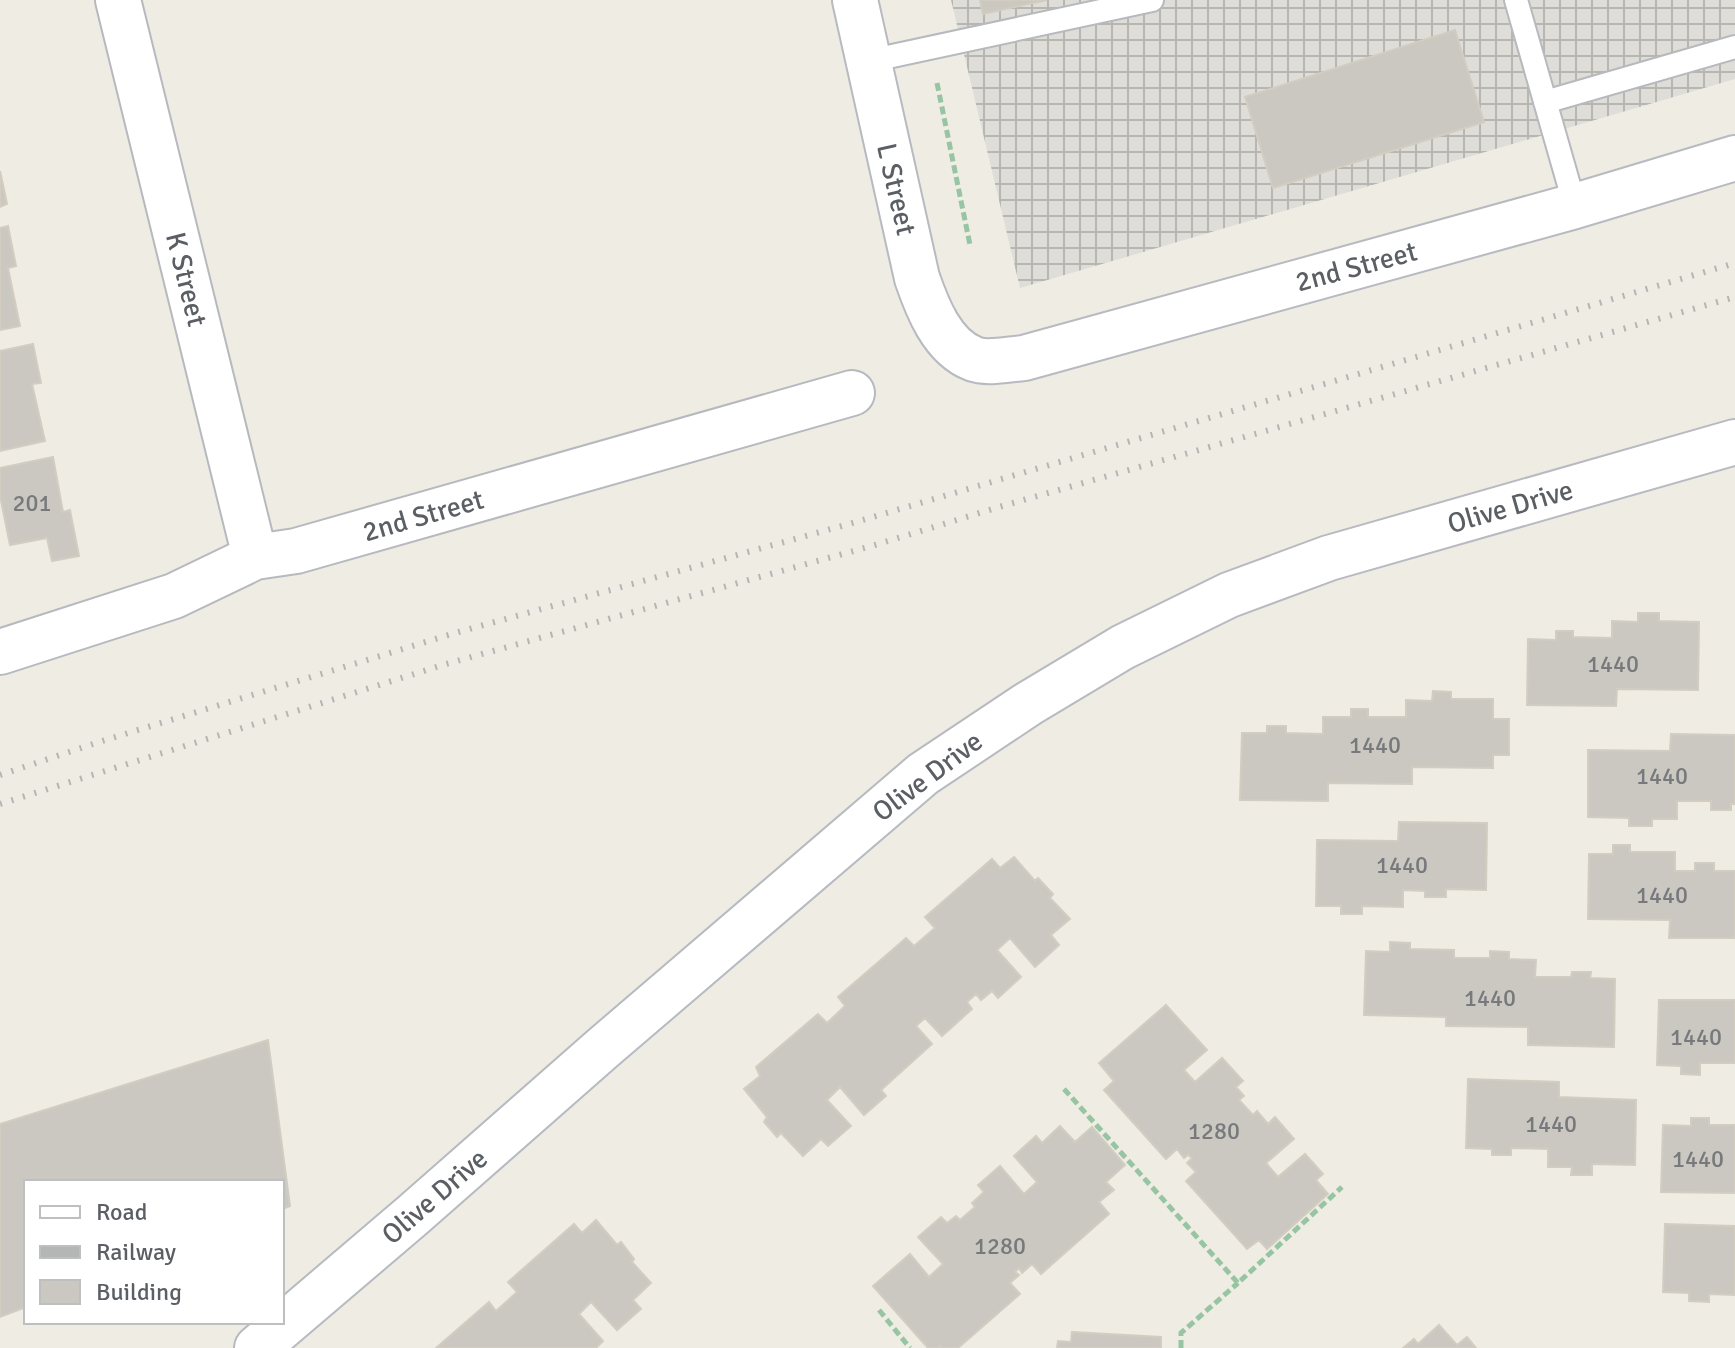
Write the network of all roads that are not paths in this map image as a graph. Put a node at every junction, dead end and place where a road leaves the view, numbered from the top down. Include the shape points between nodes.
1 (118, 0) edge
2 (855, 0) edge
3 (1152, 0) edge
4 (1516, 0) edge
5 (1735, 47) edge
6 (869, 61) junction
7 (1545, 102) junction
8 (1735, 158) edge
9 (1575, 206) junction
10 (975, 360) joint
11 (852, 393) dead end
12 (1735, 442) edge
13 (255, 557) junction
14 (0, 652) edge
15 (257, 1348) edge

1 - 13 street, K Street
2 - 6 street, L Street
3 - 6 lane
4 - 7 lane
5 - 7 lane
6 - 10 street, L Street via 917,278 947,338
7 - 9 lane
8 - 9 street, 2nd Street
9 - 10 street, 2nd Street via 1024,358
11 - 13 street, 2nd Street via 296,551
12 - 15 street, Olive Drive via 1329,558 1229,595 1123,647 1028,704 911,784
13 - 14 street, 2nd Street via 174,596

